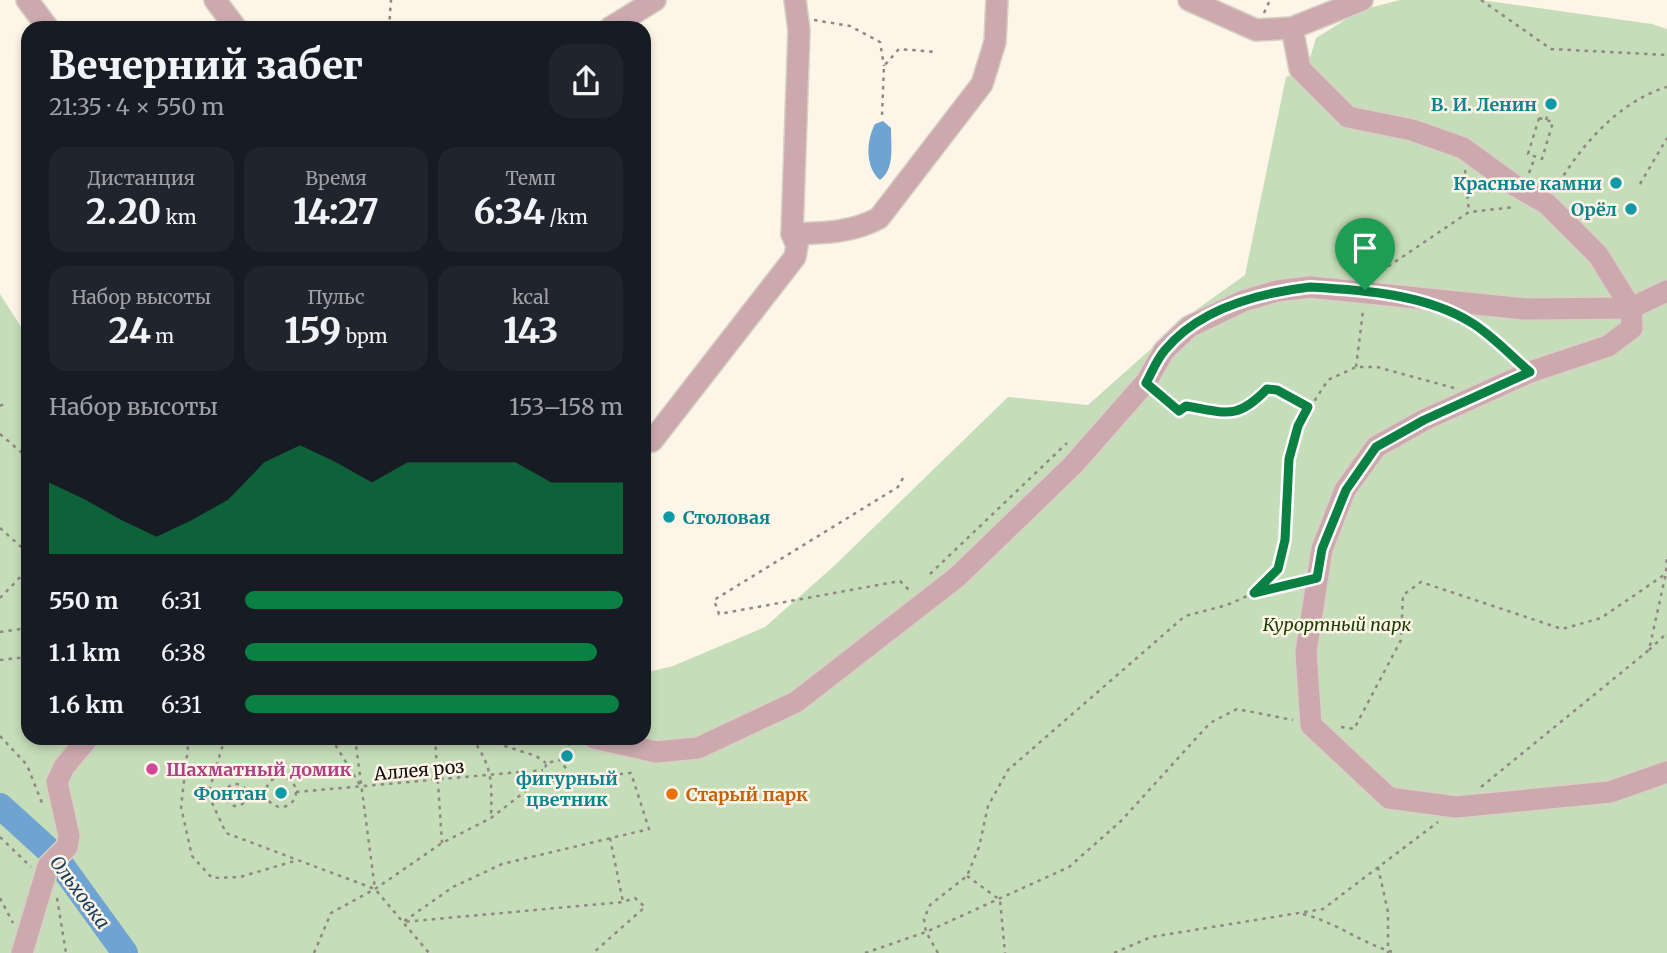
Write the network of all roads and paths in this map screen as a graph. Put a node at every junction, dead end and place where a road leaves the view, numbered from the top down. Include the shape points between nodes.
1 (27, 0) edge
2 (215, 0) edge
3 (391, 0) edge
4 (655, 0) edge
5 (997, 0) edge
6 (1189, 0) edge
7 (1270, 0) edge
8 (1362, 0) edge
9 (1481, 0) edge
10 (796, 9) edge
11 (1264, 12) dead end
12 (43, 21) edge
13 (231, 21) edge
14 (390, 21) edge
15 (622, 21) edge
16 (1292, 28) junction
17 (936, 52) dead end
18 (1667, 56) edge
19 (884, 66) junction
20 (1667, 87) edge
21 (1550, 107) dead end
22 (882, 115) dead end
23 (1546, 120) junction
24 (1667, 138) edge
25 (1463, 148) junction
26 (1640, 184) dead end
27 (1547, 204) junction
28 (1513, 207) dead end
29 (1469, 212) junction
30 (792, 234) junction
31 (1365, 290) junction
32 (1667, 291) edge
33 (1631, 308) junction
34 (1472, 322) dead end
35 (1356, 367) junction
36 (1530, 372) junction
37 (1146, 383) junction
38 (1481, 395) junction
39 (1308, 407) junction
40 (0, 434) edge
41 (1073, 438) dead end
42 (652, 441) dead end
43 (21, 452) edge
44 (903, 478) dead end
45 (0, 528) edge
46 (21, 547) edge
47 (1667, 554) edge
48 (1667, 573) edge
49 (21, 576) edge
50 (1317, 578) junction
51 (921, 583) dead end
52 (911, 592) dead end
53 (1254, 593) junction
54 (0, 598) edge
55 (21, 629) edge
56 (0, 632) edge
57 (1667, 633) edge
58 (1650, 650) junction
59 (21, 658) edge
60 (0, 660) edge
61 (1311, 725) junction
62 (0, 736) edge
63 (82, 745) edge
64 (188, 745) edge
65 (223, 745) edge
66 (335, 745) edge
67 (356, 745) edge
68 (436, 745) edge
69 (477, 745) edge
70 (502, 745) edge
71 (569, 745) edge
72 (625, 745) edge
73 (560, 760) junction
74 (546, 762) junction
75 (543, 770) junction
76 (1667, 772) edge
77 (492, 775) junction
78 (545, 776) junction
79 (438, 780) junction
80 (561, 780) junction
81 (362, 788) junction
82 (1478, 790) dead end
83 (296, 792) junction
84 (208, 794) junction
85 (225, 794) junction
86 (248, 794) junction
87 (266, 794) junction
88 (1456, 807) junction
89 (47, 814) dead end
90 (491, 818) junction
91 (0, 837) edge
92 (610, 838) junction
93 (442, 843) junction
94 (55, 859) junction
95 (298, 860) junction
96 (1378, 867) junction
97 (967, 876) junction
98 (375, 889) junction
99 (1000, 900) junction
100 (623, 902) junction
101 (1300, 913) junction
102 (402, 922) junction
103 (926, 932) junction
104 (1388, 952) edge
105 (22, 953) edge
106 (66, 953) edge
107 (314, 953) edge
108 (429, 953) edge
109 (593, 953) edge
110 (865, 953) edge
111 (938, 953) edge
112 (1005, 953) edge
113 (1115, 953) edge
114 (1396, 953) edge

1 - 12 street
2 - 13 street
3 - 14 path
4 - 15 street
5 - 30 street via 995,43 982,83 879,218 838,232
6 - 16 street via 1256,30
7 - 11 path
8 - 16 street
9 - 18 path via 1550,49
10 - 19 path via 850,26 880,42
10 - 30 street
16 - 25 street via 1300,69 1348,117 1412,130
17 - 19 path via 899,49
19 - 22 path
20 - 27 path via 1652,92 1604,127 1564,175
21 - 23 path
23 - 23 path via 1539,118 1528,155 1542,159 1553,122
24 - 26 path
25 - 27 street
25 - 29 path
27 - 33 street via 1598,255
28 - 29 path
29 - 31 path via 1368,280
30 - 42 street via 797,246 794,257
31 - 33 street via 1525,309
31 - 35 path
31 - 37 street via 1310,287 1243,301 1189,327 1164,351
32 - 33 street
33 - 36 street via 1632,328 1608,346
34 - 36 path
35 - 38 path via 1377,367
35 - 39 path via 1328,380
36 - 38 street
37 - 39 path via 1179,411 1186,406 1234,414 1250,407 1267,389
37 - 72 street via 1073,465 957,577 796,702 698,748 656,752
38 - 50 street via 1376,447 1346,490 1322,549
39 - 53 path via 1289,459 1285,540 1278,569
40 - 43 path
41 - 51 path
44 - 52 path via 898,487 714,600 719,614 900,581
45 - 46 path
47 - 48 path
48 - 58 path
48 - 61 path via 1601,618 1562,629 1421,582 1402,595 1401,640 1354,729
49 - 54 path
50 - 53 path
50 - 61 street via 1306,652
53 - 97 path via 1185,616 1008,770 988,806
55 - 56 path
57 - 58 path
58 - 82 path
59 - 60 path
61 - 88 street via 1389,798
61 - 99 path via 1237,709 1210,723 1121,821 1069,867
62 - 89 path via 27,765
63 - 94 street via 57,782 69,836 67,847
64 - 95 path via 181,807 191,856 212,878 240,877
65 - 84 path
66 - 81 path
67 - 81 path
68 - 79 path
69 - 77 path
70 - 74 path
71 - 73 path
73 - 74 path
73 - 80 path via 567,770
74 - 75 path
75 - 77 path, Аллея роз
75 - 78 path
76 - 88 street via 1610,792
77 - 79 path, Аллея роз
77 - 90 path
78 - 80 path
78 - 90 path
79 - 81 path, Аллея роз
79 - 93 path
80 - 92 path via 631,773 649,829
81 - 83 path, Аллея роз
81 - 98 path
83 - 87 path, Аллея роз via 290,805 280,807 271,804
83 - 87 path, Аллея роз via 290,780 280,777 271,781
84 - 85 path
84 - 95 path via 226,833
85 - 86 path via 234,783 244,786
85 - 86 path via 233,806 243,804
86 - 87 path
88 - 96 path
90 - 93 path
91 - 94 path via 34,870
92 - 100 path
92 - 102 path via 502,864 453,887
93 - 98 path
94 - 105 street
94 - 106 path
95 - 98 path
96 - 101 path via 1323,909
96 - 104 path via 1388,912
97 - 99 path
97 - 103 path via 930,905 924,919
98 - 102 path
98 - 107 path via 331,913
99 - 103 path
99 - 112 path
100 - 102 path
100 - 109 path via 635,898 645,907
101 - 104 path via 1330,921 1351,937
101 - 113 path via 1151,937
102 - 108 path
103 - 110 path
103 - 111 path
104 - 114 path

